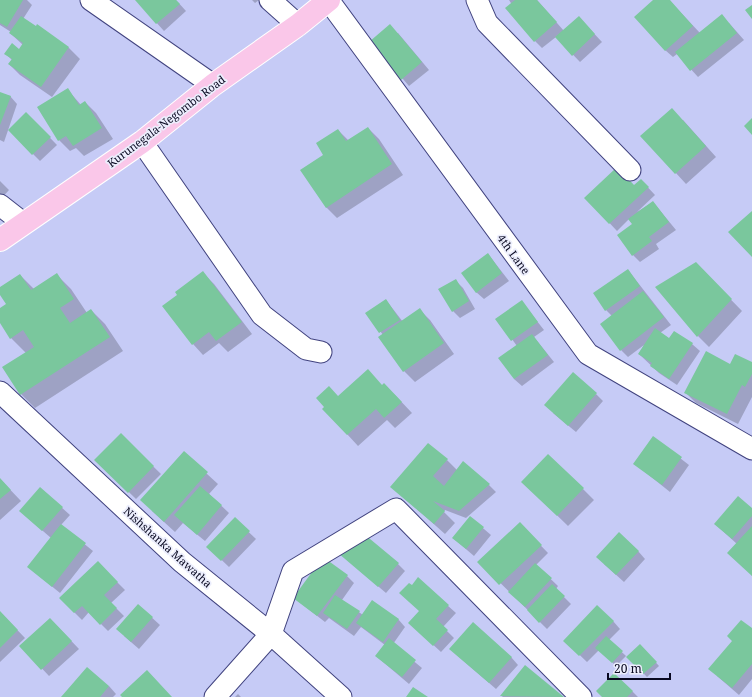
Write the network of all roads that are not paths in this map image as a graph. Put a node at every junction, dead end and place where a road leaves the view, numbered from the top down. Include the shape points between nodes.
1 (91, 0) edge
2 (270, 0) edge
3 (329, 0) edge
4 (476, 0) edge
5 (298, 25) junction
6 (213, 85) junction
7 (142, 142) junction
8 (630, 170) dead end
9 (0, 205) edge
10 (23, 223) junction
11 (0, 240) edge
12 (321, 352) dead end
13 (0, 392) edge
14 (752, 449) edge
15 (271, 634) junction
16 (215, 697) edge
17 (341, 697) edge
18 (581, 697) edge

1 - 6 street
2 - 5 street
3 - 5 main road, Kurunegala-Negombo Road
3 - 14 street, 4th Lane via 588,354
4 - 8 street via 487,24
5 - 6 main road, Kurunegala-Negombo Road
6 - 7 main road, Kurunegala-Negombo Road
7 - 10 main road, Kurunegala-Negombo Road
7 - 12 street via 262,315 306,349
9 - 10 street
10 - 11 main road, Kurunegala-Negombo Road
13 - 15 street, Nishshanka Mawatha via 182,562
15 - 16 street
15 - 17 street, Nishshanka Mawatha
15 - 18 street via 294,571 396,509

